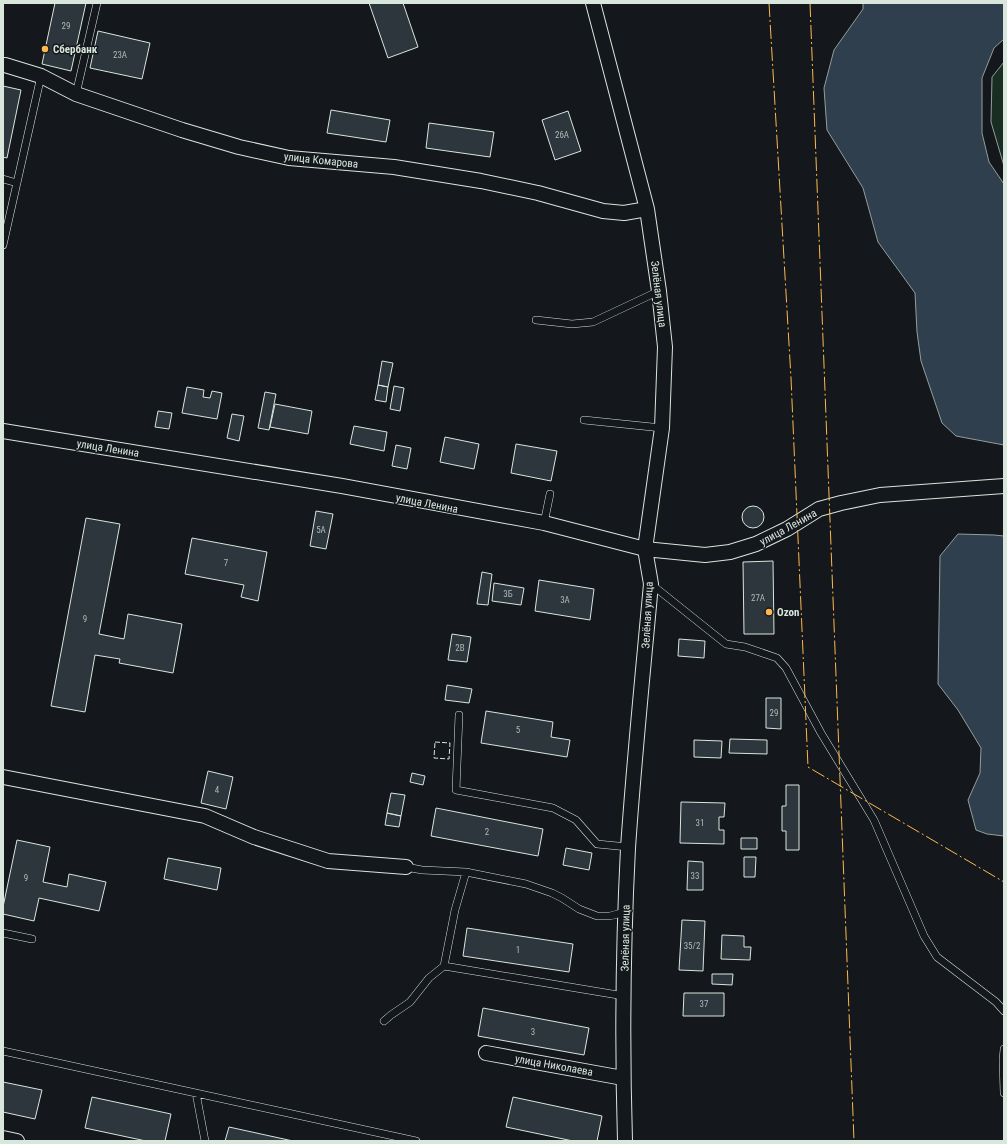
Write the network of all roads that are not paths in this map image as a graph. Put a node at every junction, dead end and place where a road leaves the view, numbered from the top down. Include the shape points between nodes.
1 (98, 3) edge
2 (593, 3) edge
3 (6, 65) dead end
4 (41, 76) junction
5 (76, 94) junction
6 (3, 179) edge
7 (17, 183) junction
8 (647, 208) junction
9 (3, 245) edge
10 (660, 291) junction
11 (536, 320) dead end
12 (584, 420) dead end
13 (662, 428) junction
14 (3, 432) edge
15 (1004, 486) edge
16 (550, 494) dead end
17 (544, 523) junction
18 (645, 549) junction
19 (651, 584) junction
20 (459, 715) dead end
21 (3, 777) edge
22 (628, 847) junction
23 (406, 867) joint
24 (466, 872) junction
25 (625, 912) junction
26 (3, 933) edge
27 (32, 939) dead end
28 (444, 966) junction
29 (624, 996) junction
30 (1004, 1011) edge
31 (384, 1021) dead end
32 (1004, 1049) edge
33 (3, 1051) edge
34 (486, 1053) dead end
35 (623, 1078) junction
36 (196, 1093) junction
37 (1004, 1093) edge
38 (3, 1138) edge
39 (16, 1141) edge
40 (205, 1141) edge
41 (416, 1141) edge
42 (624, 1141) edge

1 - 5 lane
2 - 8 street, Зелёная улица
3 - 4 street, улица Комарова
4 - 5 street, улица Комарова
4 - 7 lane
5 - 8 street, улица Комарова via 239,148 282,156 394,167 481,181 603,211 624,213
6 - 7 lane
7 - 9 lane
8 - 10 street, Зелёная улица
10 - 11 lane via 593,322 572,324
10 - 13 street, Зелёная улица via 665,347
12 - 13 lane
13 - 18 street, Зелёная улица
14 - 17 street, улица Ленина via 342,486
15 - 18 street, улица Ленина via 880,495 841,503 819,509 756,544 730,552 705,555
16 - 17 lane
17 - 18 street, улица Ленина
18 - 19 street, Зелёная улица
19 - 22 street, Зелёная улица
19 - 30 lane via 726,644 745,647 777,658 786,668 821,733 874,820 927,941 937,957
20 - 22 lane via 456,790 553,808 576,820 597,844
21 - 23 street via 205,816 254,837 328,861
22 - 25 street, Зелёная улица
23 - 24 lane
24 - 25 lane via 526,884 597,916
24 - 28 lane via 455,910
25 - 29 street, Зелёная улица
26 - 27 lane
28 - 29 lane
28 - 31 lane via 429,978 410,1002
29 - 35 street, Зелёная улица
32 - 37 lane
33 - 36 lane
34 - 35 street, улица Николаева
35 - 42 street, Зелёная улица
36 - 40 lane
36 - 41 lane
38 - 39 street

